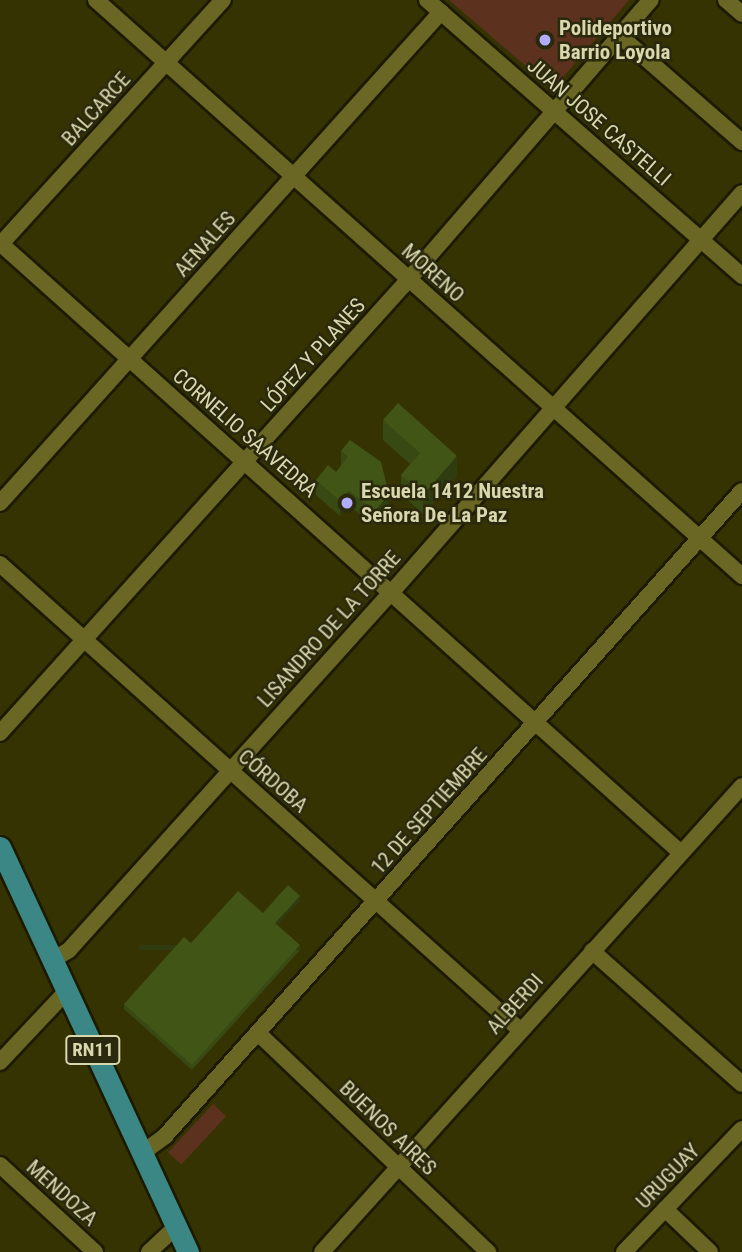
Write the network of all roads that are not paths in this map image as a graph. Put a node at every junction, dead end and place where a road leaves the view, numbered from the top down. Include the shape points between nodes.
1 (96, 0) edge
2 (223, 0) edge
3 (427, 0) edge
4 (651, 0) edge
5 (726, 0) edge
6 (441, 12) junction
7 (742, 14) edge
8 (620, 36) junction
9 (166, 63) junction
10 (555, 112) junction
11 (742, 142) edge
12 (295, 176) junction
13 (742, 193) edge
14 (704, 241) junction
15 (0, 244) edge
16 (742, 276) edge
17 (409, 279) junction
18 (130, 358) junction
19 (553, 410) junction
20 (245, 462) junction
21 (742, 491) edge
22 (0, 503) edge
23 (699, 538) junction
24 (0, 564) edge
25 (742, 576) edge
26 (391, 593) junction
27 (83, 641) junction
28 (536, 723) junction
29 (0, 733) edge
30 (228, 770) junction
31 (742, 786) edge
32 (0, 847) edge
33 (680, 852) junction
34 (378, 900) junction
35 (592, 951) junction
36 (51, 961) junction
37 (65, 993) junction
38 (520, 1030) junction
39 (258, 1033) junction
40 (0, 1062) edge
41 (742, 1084) edge
42 (742, 1129) edge
43 (142, 1153) junction
44 (0, 1165) edge
45 (398, 1167) junction
46 (665, 1209) junction
47 (176, 1227) junction
48 (95, 1252) edge
49 (149, 1252) edge
50 (188, 1252) edge
51 (322, 1252) edge
52 (488, 1252) edge
53 (624, 1252) edge
54 (710, 1252) edge

1 - 9 street, MORENO
2 - 9 street, BALCARCE
3 - 6 street, JUAN JOSE CASTELLI
4 - 8 street, LÓPEZ Y PLANES
5 - 7 street
6 - 10 street, JUAN JOSE CASTELLI
6 - 12 street, AENALES
8 - 10 street, LÓPEZ Y PLANES
8 - 11 street
9 - 12 street, MORENO
9 - 15 street, BALCARCE
10 - 14 street, JUAN JOSE CASTELLI
10 - 17 street, LÓPEZ Y PLANES
12 - 17 street, MORENO
12 - 18 street, AENALES
13 - 14 street, LISANDRO DE LA TORRE
14 - 16 street, JUAN JOSE CASTELLI
14 - 19 street, LISANDRO DE LA TORRE
15 - 18 street, CORNELIO SAAVEDRA
17 - 19 street, MORENO
17 - 20 street, LÓPEZ Y PLANES
18 - 20 street, CORNELIO SAAVEDRA
18 - 22 street, AENALES
19 - 23 street, MORENO
19 - 26 street, LISANDRO DE LA TORRE
20 - 26 street, CORNELIO SAAVEDRA
20 - 27 street, LÓPEZ Y PLANES
21 - 23 street, 12 DE SEPTIEMBRE
23 - 25 street, MORENO
23 - 28 street, 12 DE SEPTIEMBRE
24 - 27 street, CÓRDOBA
26 - 28 street, CORNELIO SAAVEDRA
26 - 30 street, LISANDRO DE LA TORRE
27 - 29 street, LÓPEZ Y PLANES
27 - 30 street, CÓRDOBA
28 - 33 street, CORNELIO SAAVEDRA
28 - 34 street, 12 DE SEPTIEMBRE
30 - 34 street, CÓRDOBA
30 - 36 street, LISANDRO DE LA TORRE via 69,950
31 - 33 street, ALBERDI
32 - 36 main road, RN11
33 - 35 street, ALBERDI
34 - 38 street, CÓRDOBA
34 - 39 street, 12 DE SEPTIEMBRE
35 - 38 street, ALBERDI
35 - 41 street
36 - 37 main road, RN11
37 - 40 street
37 - 43 main road, RN11
38 - 45 street, ALBERDI
39 - 43 street, 12 DE SEPTIEMBRE via 165,1136
39 - 45 street, BUENOS AIRES
42 - 46 street, URUGUAY
43 - 47 main road, RN11
44 - 48 street, MENDOZA
45 - 51 street, ALBERDI
45 - 52 street, BUENOS AIRES
46 - 53 street, URUGUAY
46 - 54 street
47 - 49 street
47 - 50 main road, RN11

